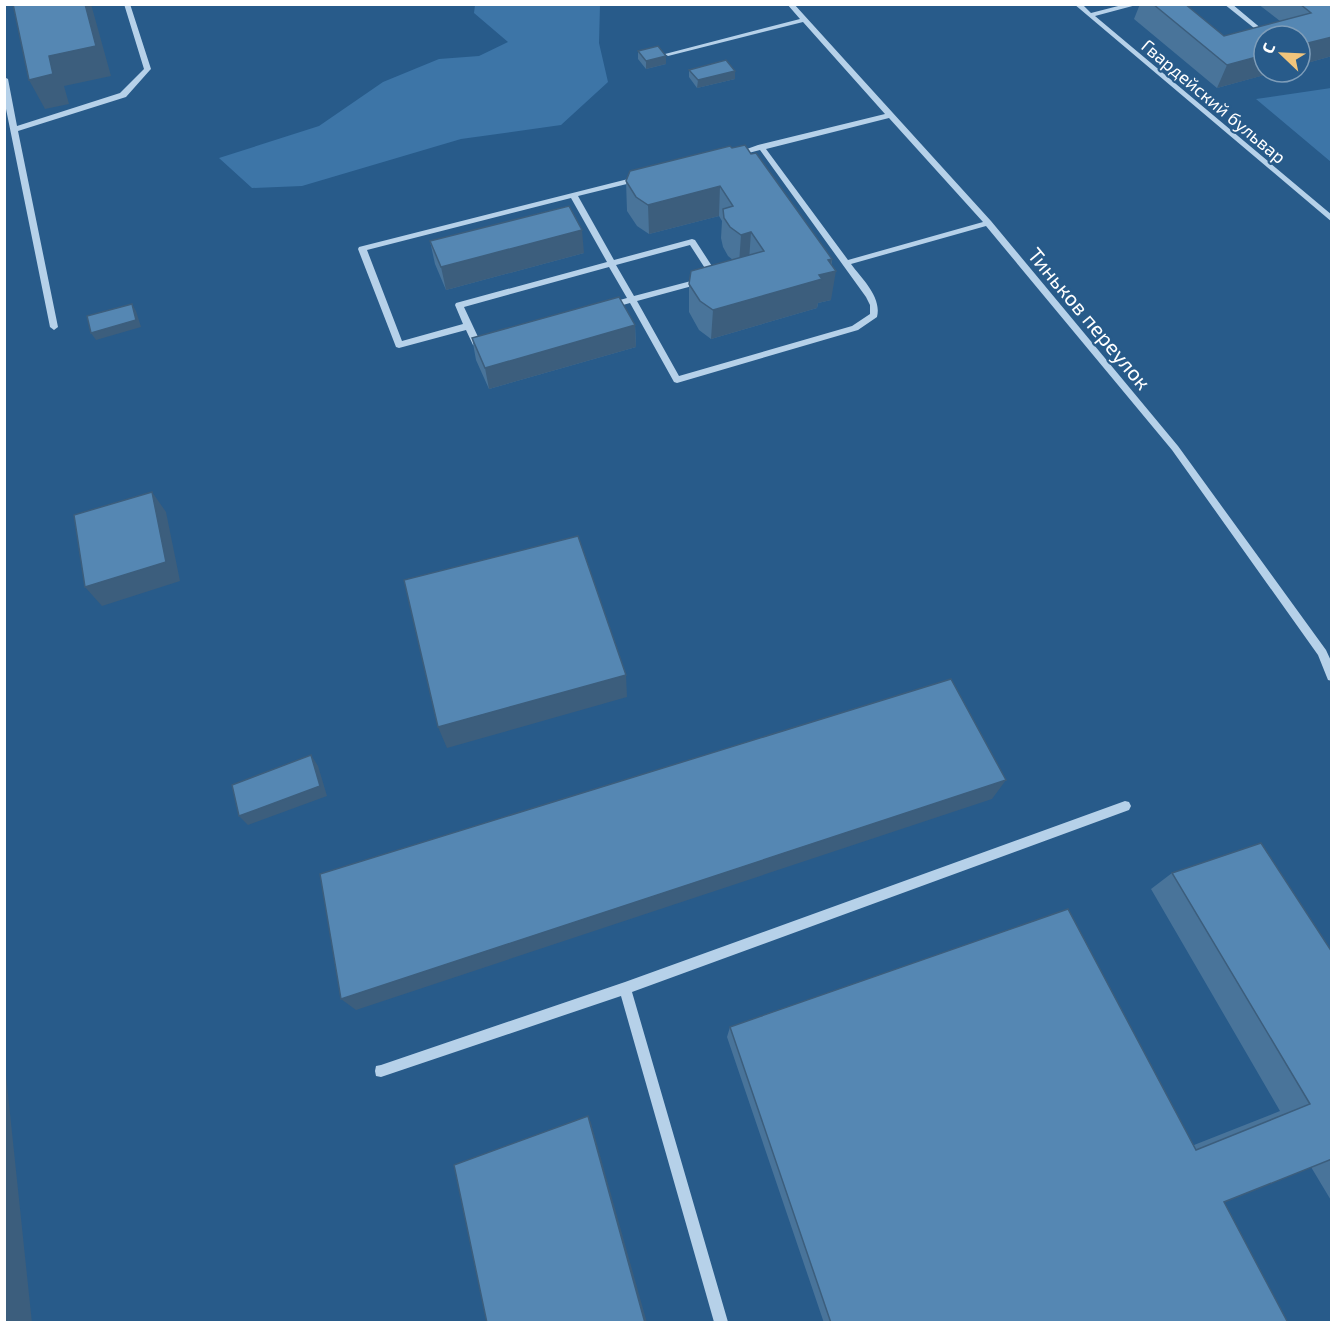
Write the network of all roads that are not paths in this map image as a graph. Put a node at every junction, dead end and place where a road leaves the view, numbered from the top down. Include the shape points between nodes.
1 (127, 4) edge
2 (790, 4) edge
3 (1077, 4) edge
4 (1137, 4) edge
5 (1227, 4) edge
6 (1089, 15) junction
7 (804, 20) junction
8 (1252, 24) edge
9 (668, 54) edge
10 (4, 79) edge
11 (890, 115) junction
12 (16, 129) junction
13 (761, 147) junction
14 (728, 156) edge
15 (651, 176) edge
16 (573, 195) junction
17 (1332, 220) edge
18 (988, 223) junction
19 (612, 263) junction
20 (846, 263) junction
21 (632, 300) junction
22 (468, 326) junction
23 (54, 327) dead end
24 (1332, 678) edge
25 (1125, 806) dead end
26 (625, 988) junction
27 (381, 1071) dead end
28 (721, 1323) edge

1 - 12 street via 148,69 123,95
2 - 7 street, Тиньков переулок
3 - 6 street, Гвардейский бульвар
4 - 6 street
5 - 8 street
6 - 17 street, Гвардейский бульвар
7 - 9 street
7 - 11 street, Тиньков переулок
10 - 12 street
11 - 13 street
11 - 18 street, Тиньков переулок
12 - 23 street
13 - 14 street
13 - 20 street
15 - 16 street
16 - 19 street
16 - 22 street via 362,249 399,345
18 - 20 street
18 - 24 street, Тиньков переулок via 1175,448 1322,653
19 - 21 street
19 - 21 street via 692,242 715,277
19 - 22 street via 459,304
20 - 21 street via 874,305 874,315 867,322 677,380
21 - 22 street via 476,343
25 - 26 street
26 - 27 street
26 - 28 street

